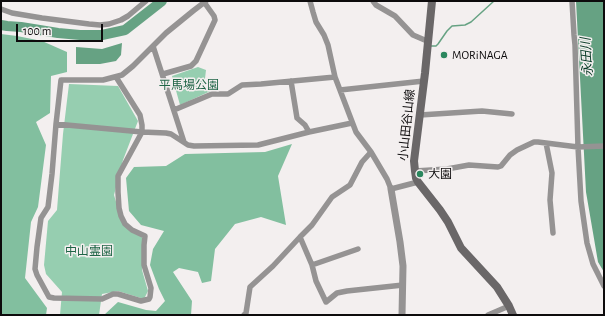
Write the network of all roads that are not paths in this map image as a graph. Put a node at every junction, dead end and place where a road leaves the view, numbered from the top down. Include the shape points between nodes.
1 (146, 1) edge
2 (310, 1) edge
3 (373, 1) edge
4 (432, 1) edge
5 (572, 1) edge
6 (205, 2) edge
7 (1, 9) edge
8 (427, 41) junction
9 (153, 46) junction
10 (163, 74) junction
11 (116, 77) junction
12 (335, 77) junction
13 (291, 81) junction
14 (424, 81) junction
15 (340, 90) junction
16 (174, 110) junction
17 (512, 114) dead end
18 (420, 115) junction
19 (56, 124) junction
20 (352, 124) junction
21 (142, 132) junction
22 (309, 132) junction
23 (184, 142) junction
24 (546, 143) junction
25 (604, 146) edge
26 (578, 147) junction
27 (371, 152) junction
28 (414, 171) junction
29 (418, 182) junction
30 (391, 189) junction
31 (552, 233) dead end
32 (300, 237) junction
33 (358, 249) dead end
34 (312, 266) junction
35 (403, 285) junction
36 (604, 286) edge
37 (509, 306) junction
38 (244, 315) edge
39 (402, 315) edge
40 (488, 315) edge
41 (513, 315) edge

1 - 7 street via 128,16 109,24 42,18
2 - 12 street via 316,22 328,45
3 - 8 street via 395,16 413,35
4 - 8 main road, 小山田谷山線
5 - 26 street via 576,45
6 - 9 street
6 - 10 street via 215,20 196,61 191,66
8 - 14 main road, 小山田谷山線
9 - 10 street
9 - 11 street via 133,66
10 - 16 street
11 - 19 street via 103,80 61,80
11 - 21 street via 140,115
12 - 13 street
12 - 15 street
13 - 16 street via 242,85 228,94 212,94
13 - 22 street via 297,118
14 - 15 street
14 - 18 main road, 小山田谷山線
15 - 20 street
16 - 23 street
17 - 18 street via 482,111
18 - 28 main road, 小山田谷山線
19 - 21 street
19 - 21 street via 48,207 41,218 35,269 49,296 54,298 102,299 118,294 136,301 149,299 151,288 144,265 145,236 125,224 119,208 118,192 118,176
20 - 22 street
20 - 27 street
21 - 23 street via 171,134
22 - 23 street via 258,146 194,146
24 - 26 street
24 - 28 street via 534,142 517,150 498,167 469,165
24 - 31 street via 552,173
25 - 26 street
26 - 36 street via 581,201 587,243 593,264
27 - 30 street
27 - 32 street via 362,162 350,185 332,198
28 - 29 main road, 小山田谷山線
29 - 30 street
29 - 37 main road, 小山田谷山線 via 444,216 461,248 497,287
30 - 35 street via 400,242
32 - 34 street
32 - 38 street via 250,287
33 - 34 street
34 - 35 street via 326,302 337,293
35 - 39 street
37 - 40 street
37 - 41 main road, 小山田谷山線

